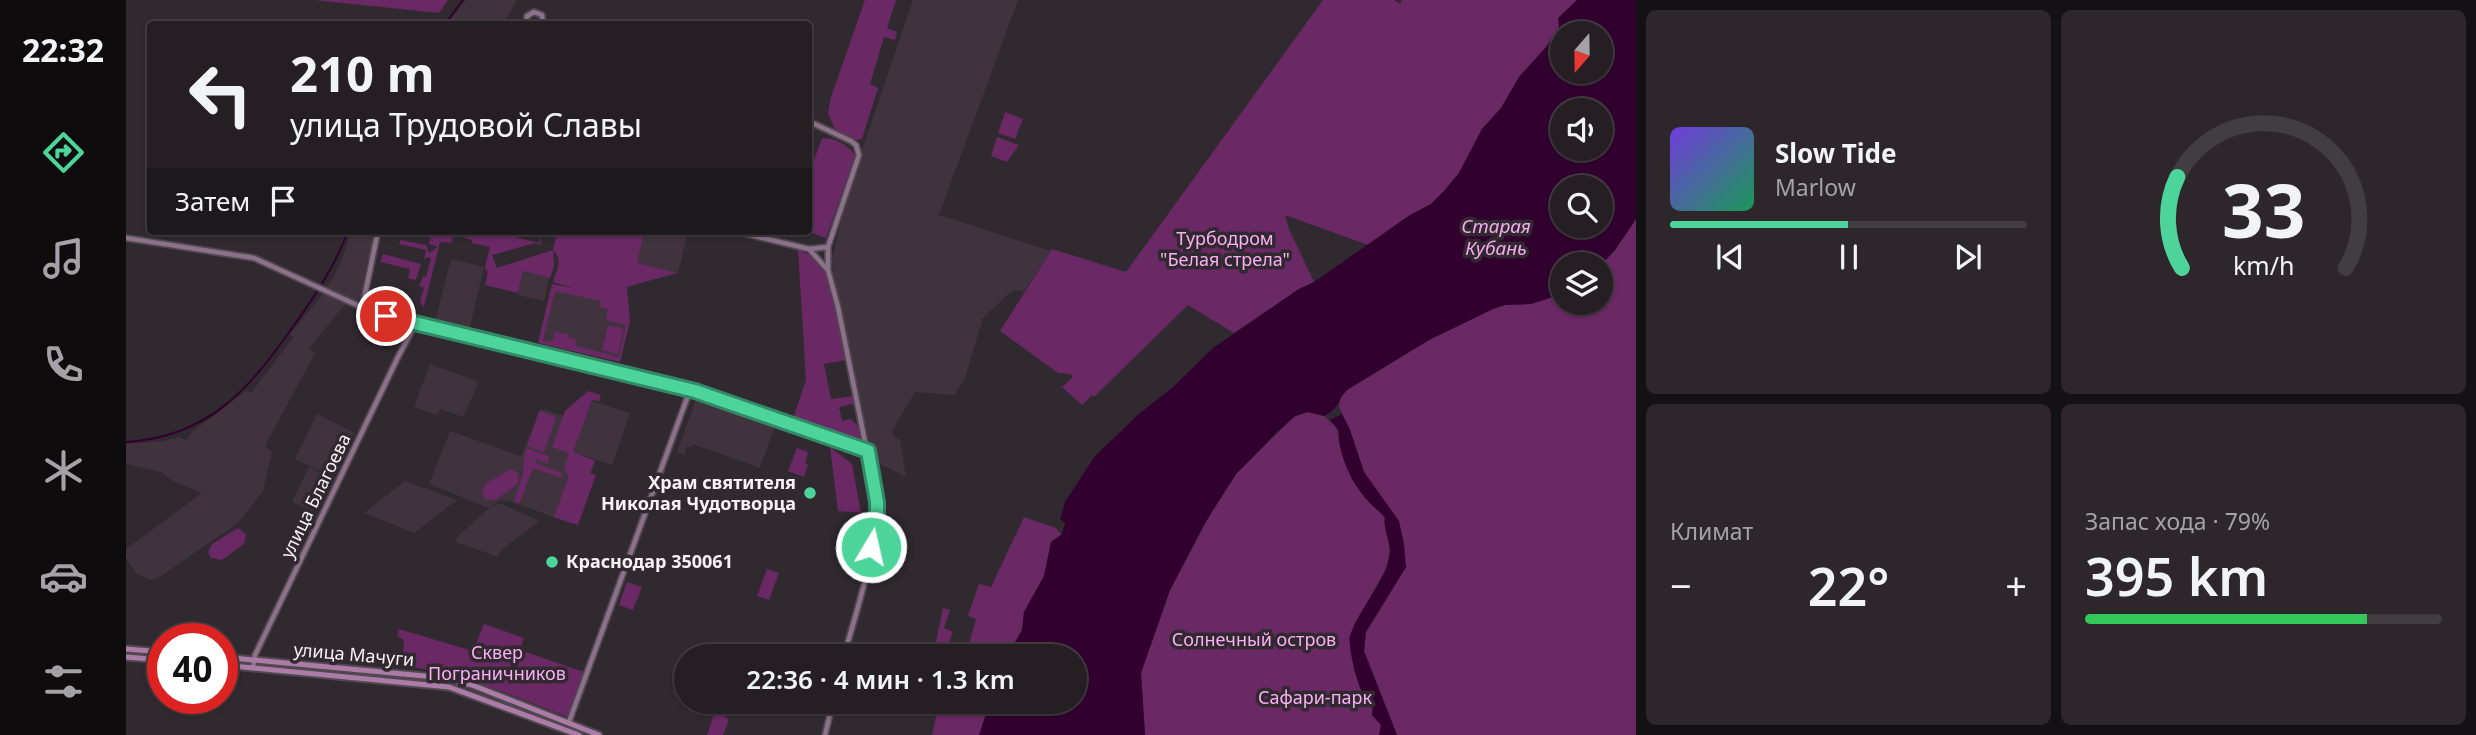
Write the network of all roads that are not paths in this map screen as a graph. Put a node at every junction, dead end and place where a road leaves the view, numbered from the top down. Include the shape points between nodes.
1 (526, 21) edge
2 (544, 21) edge
3 (812, 123) edge
4 (377, 235) edge
5 (750, 235) edge
6 (126, 238) edge
7 (828, 247) junction
8 (809, 249) junction
9 (828, 270) junction
10 (370, 311) junction
11 (394, 318) junction
12 (424, 326) junction
13 (408, 337) junction
14 (690, 390) junction
15 (868, 451) junction
16 (847, 644) edge
17 (126, 649) edge
18 (147, 651) edge
19 (126, 657) edge
20 (238, 658) edge
21 (147, 659) edge
22 (253, 659) junction
23 (238, 667) edge
24 (253, 668) junction
25 (830, 714) edge
26 (569, 722) junction
27 (579, 735) edge
28 (600, 735) edge
29 (825, 735) edge

1 - 2 street via 534,12
3 - 7 street via 856,145 859,155
4 - 10 street via 364,299
5 - 8 street
6 - 10 street via 254,258
7 - 8 street
7 - 9 street
8 - 9 street
9 - 15 street
10 - 11 street
11 - 12 street
11 - 13 street via 403,324
12 - 13 street, улица Благоева via 415,326
12 - 14 street
13 - 22 street, улица Благоева
14 - 15 street
14 - 26 street
15 - 16 street via 877,519
17 - 18 main road
19 - 21 main road
20 - 22 main road, улица Мачуги
22 - 24 street, улица Благоева
22 - 26 main road, улица Мачуги via 446,678
23 - 24 main road, улица Мачуги
24 - 27 main road, улица Мачуги via 449,687
25 - 29 street
26 - 28 main road, улица Мачуги

